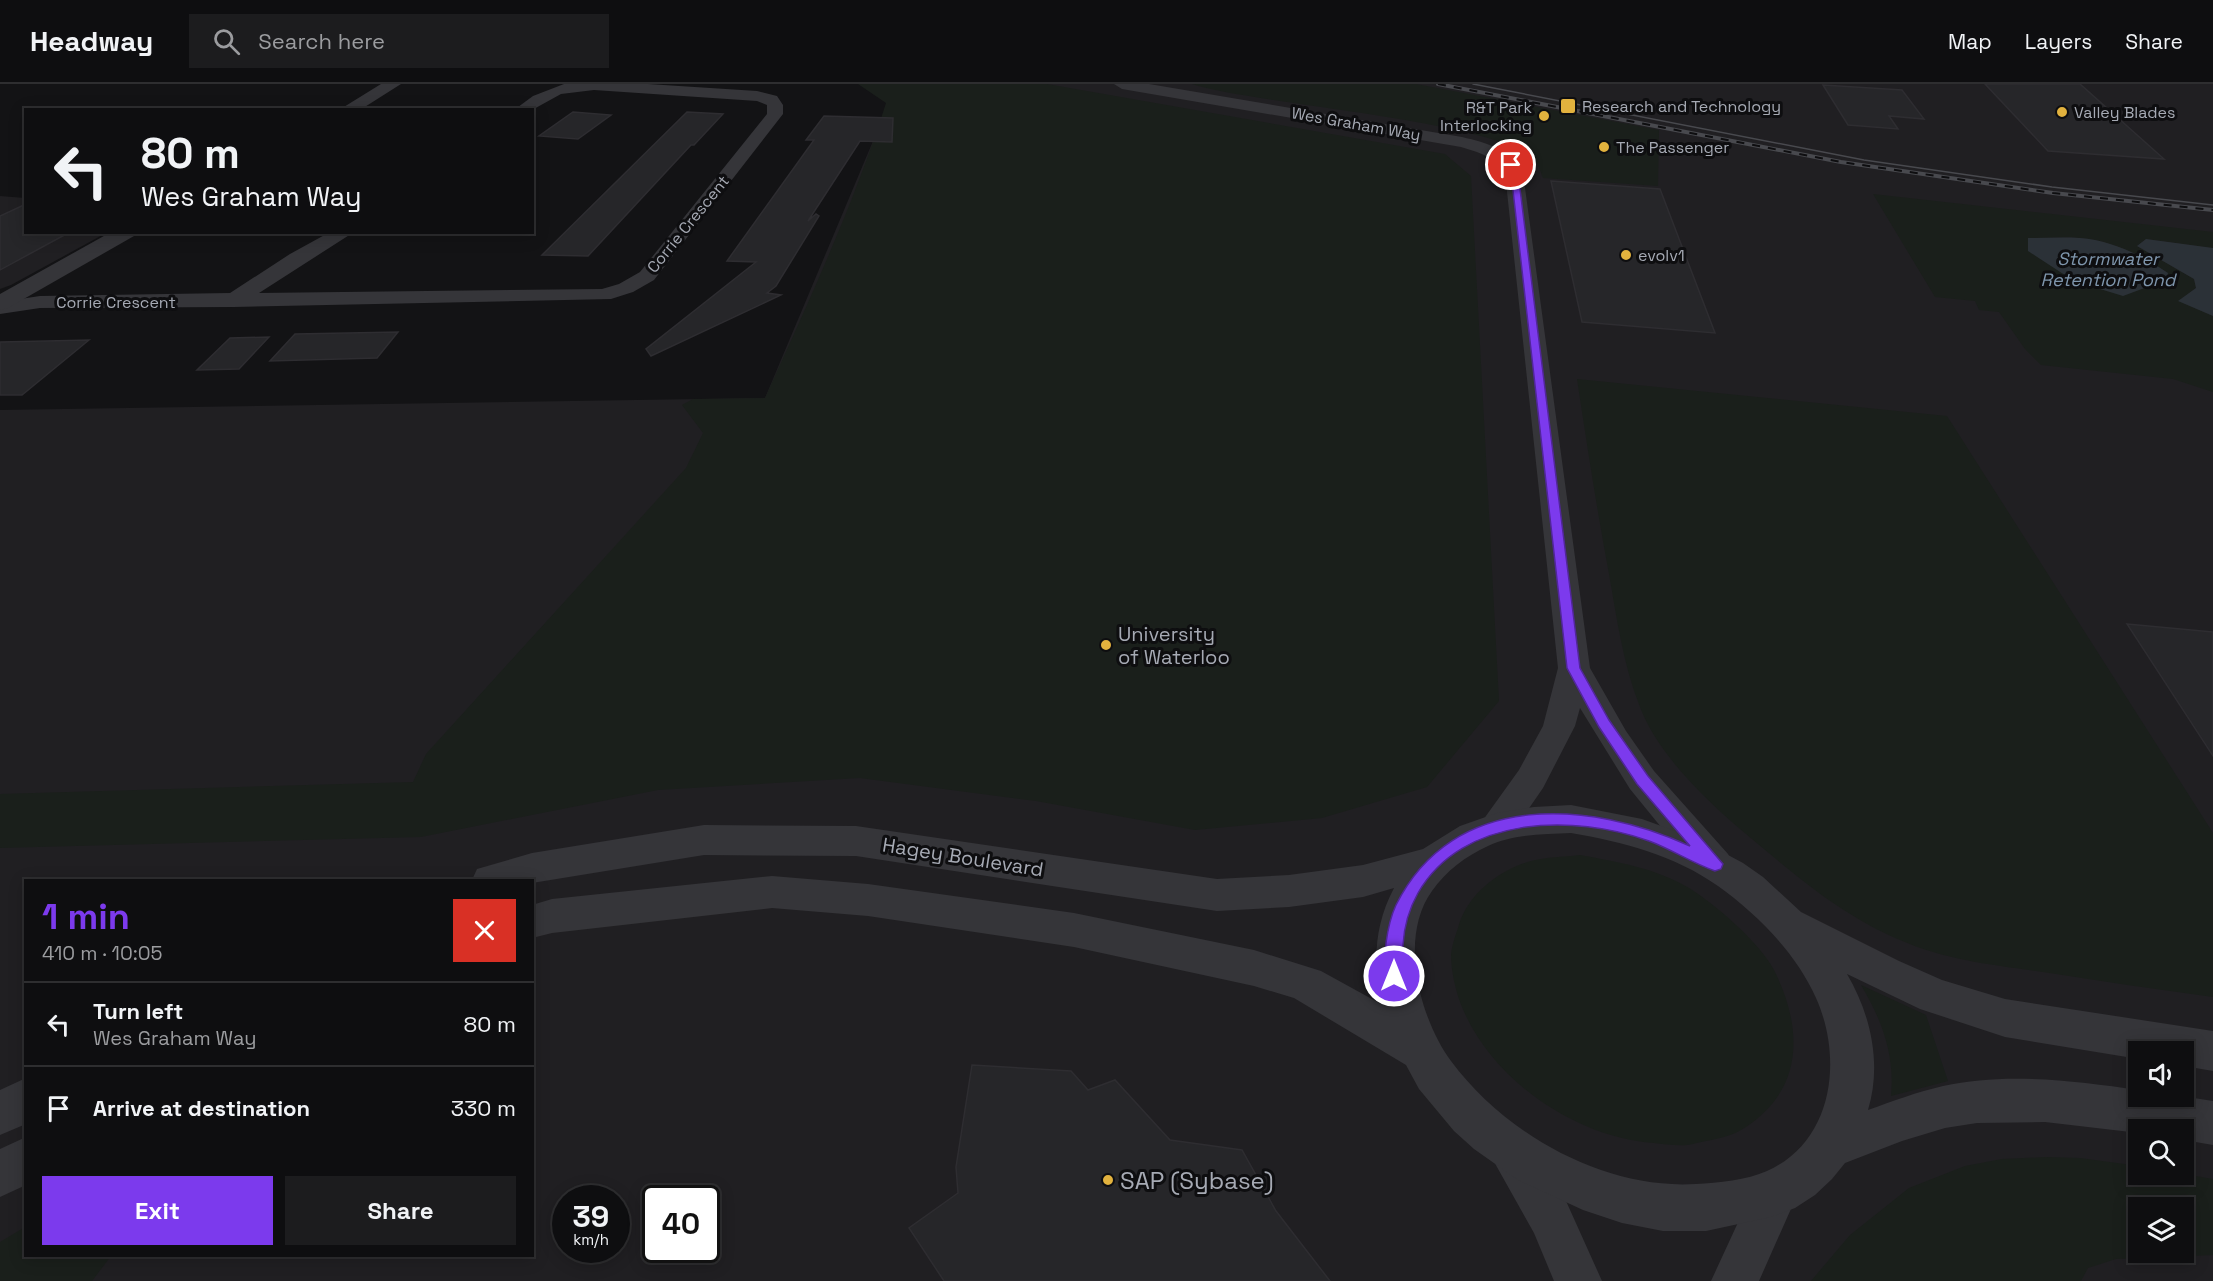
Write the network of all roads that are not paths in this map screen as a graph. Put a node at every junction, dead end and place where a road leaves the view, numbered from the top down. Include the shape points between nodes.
1 (393, 84) edge
2 (1122, 84) edge
3 (351, 108) edge
4 (525, 108) edge
5 (123, 234) edge
6 (341, 234) edge
7 (233, 301) junction
8 (0, 303) edge
9 (0, 308) edge
10 (1574, 668) junction
11 (1496, 827) junction
12 (1435, 861) junction
13 (1715, 864) junction
14 (494, 879) edge
15 (534, 920) edge
16 (1785, 921) junction
17 (1420, 1051) junction
18 (2213, 1051) edge
19 (24, 1100) edge
20 (0, 1114) edge
21 (2213, 1123) edge
22 (1832, 1145) junction
23 (1508, 1148) junction
24 (24, 1161) edge
25 (0, 1174) edge
26 (1775, 1193) junction
27 (1578, 1281) edge
28 (1735, 1281) edge

1 - 3 street
2 - 10 street, Wes Graham Way via 1462,142 1489,150 1511,165
4 - 7 street, Corrie Crescent via 551,92 588,85 757,96 771,99 775,114 647,276 626,288 604,295
5 - 8 street
6 - 7 street
7 - 9 street, Corrie Crescent via 40,302
10 - 11 street, Wes Graham Way via 1559,726 1531,778
10 - 13 street, Wes Graham Way via 1638,775
11 - 12 street via 1472,836
11 - 13 street via 1552,819 1612,824 1653,836
12 - 14 street, Hagey Boulevard via 1363,881 1217,895 856,841 704,840 532,868
12 - 17 street via 1413,887 1400,914 1394,944 1394,976 1402,1011
13 - 16 street via 1747,886
15 - 17 street via 772,892 891,903 1074,930 1254,968 1306,984
16 - 18 street via 1884,974 1967,1007 2005,1018
16 - 22 street via 1832,984 1852,1044 1851,1104
17 - 23 street via 1459,1104
19 - 20 street
21 - 22 street via 2084,1104 2013,1100 1944,1107
22 - 26 street via 1820,1160
23 - 26 street via 1577,1186 1638,1204 1699,1209
23 - 27 street via 1550,1217
24 - 25 street
26 - 28 street

